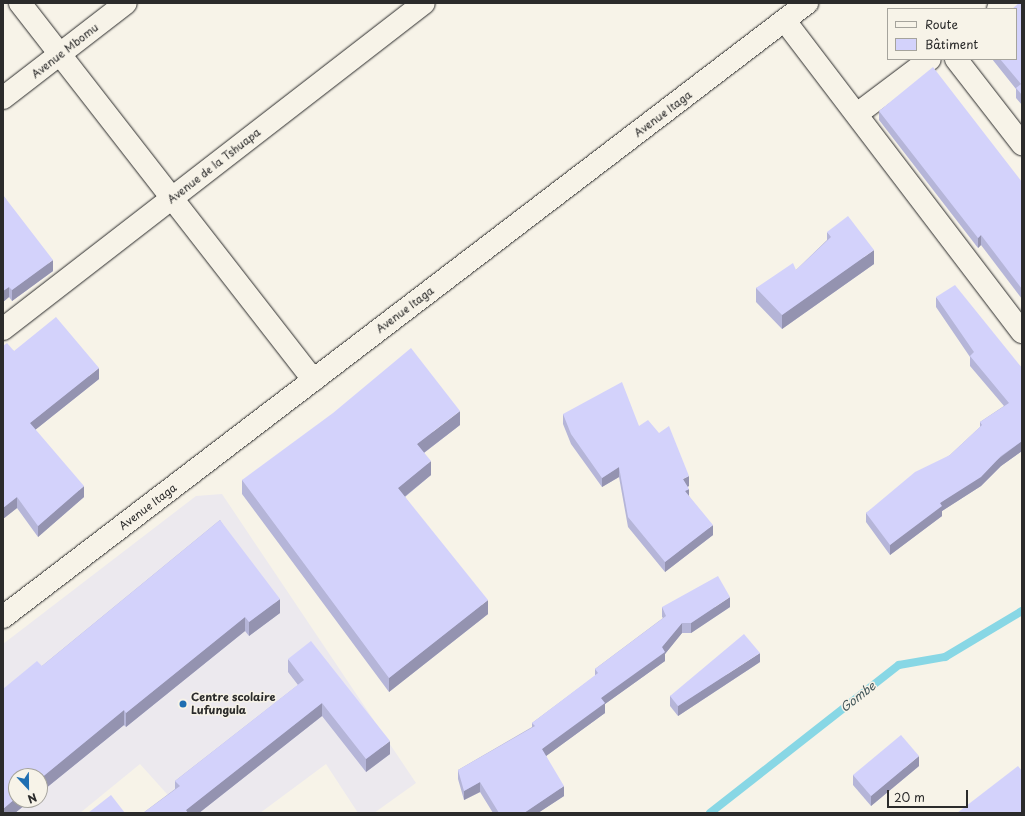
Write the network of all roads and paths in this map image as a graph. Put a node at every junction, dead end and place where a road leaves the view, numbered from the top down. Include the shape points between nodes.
1 (20, 3) edge
2 (126, 3) edge
3 (424, 3) edge
4 (807, 3) edge
5 (785, 21) junction
6 (59, 55) junction
7 (929, 60) edge
8 (957, 60) edge
9 (3, 98) edge
10 (856, 114) junction
11 (1022, 144) edge
12 (172, 198) junction
13 (3, 329) edge
14 (1022, 332) edge
15 (314, 380) junction
16 (3, 617) edge

1 - 6 street
2 - 6 street, Avenue Mbomu
3 - 12 street, Avenue de la Tshuapa
4 - 5 street, Avenue Itaga
5 - 10 street
5 - 15 street, Avenue Itaga
6 - 9 street, Avenue Mbomu
6 - 12 street
7 - 10 street
8 - 11 street
10 - 14 street
12 - 13 street, Avenue de la Tshuapa
12 - 15 street
15 - 16 street, Avenue Itaga

